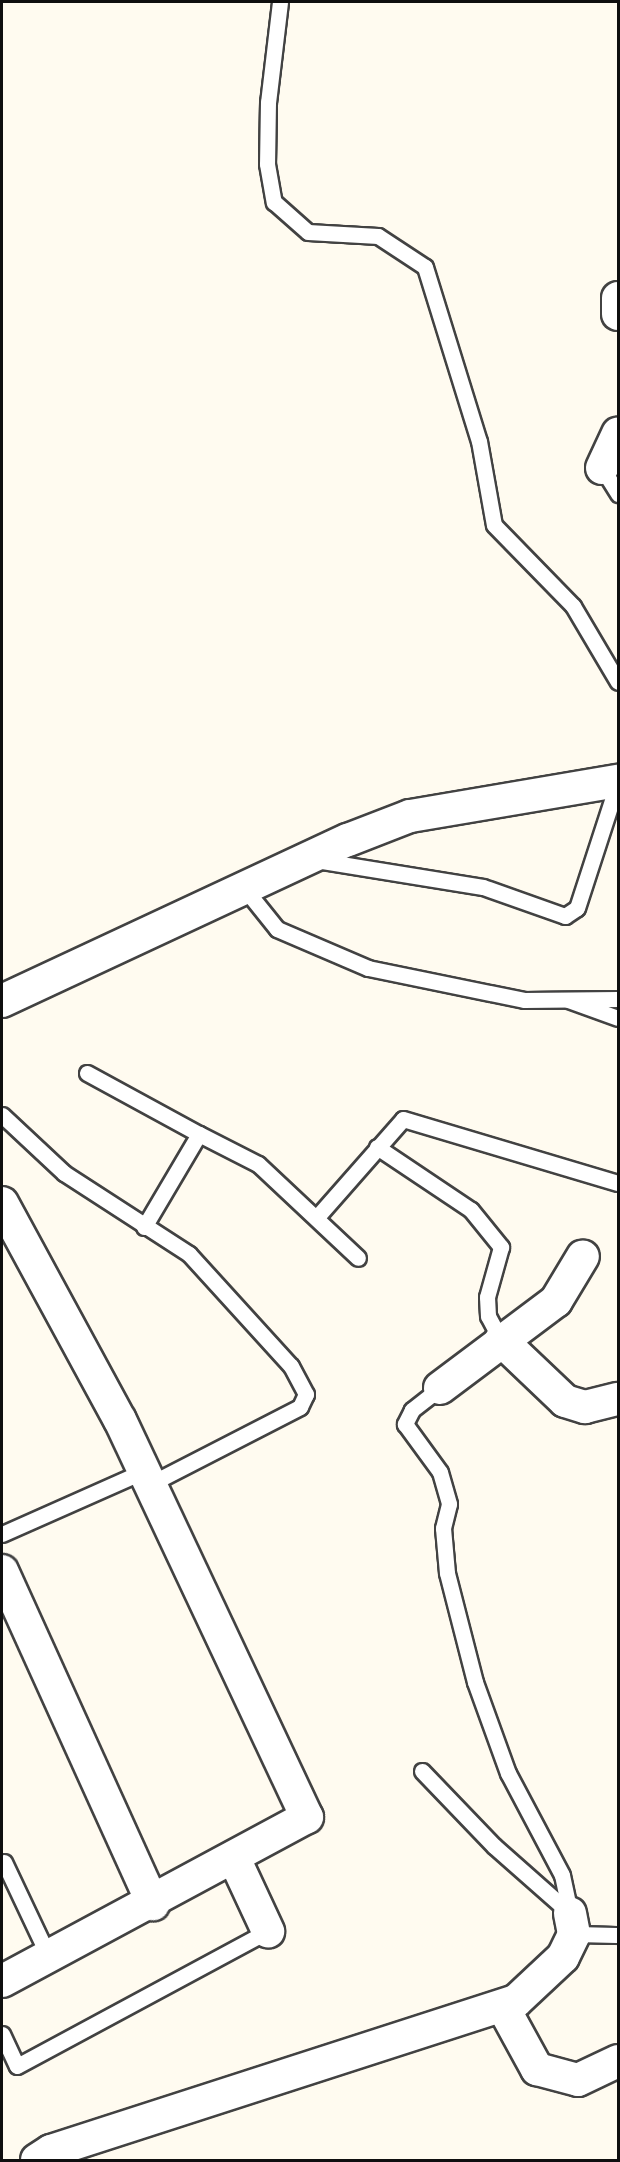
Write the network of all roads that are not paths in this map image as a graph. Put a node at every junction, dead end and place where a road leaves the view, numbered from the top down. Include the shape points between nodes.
1 (280, 2) edge
2 (618, 297) edge
3 (618, 314) edge
4 (618, 433) edge
5 (602, 468) joint
6 (618, 494) edge
7 (618, 682) edge
8 (618, 781) edge
9 (307, 859) junction
10 (245, 889) junction
11 (566, 999) junction
12 (618, 999) edge
13 (2, 1001) edge
14 (618, 1018) edge
15 (87, 1073) dead end
16 (2, 1115) edge
17 (199, 1134) junction
18 (377, 1147) junction
19 (618, 1183) edge
20 (2, 1203) edge
21 (317, 1216) junction
22 (144, 1227) junction
23 (583, 1256) dead end
24 (358, 1258) dead end
25 (501, 1340) junction
26 (440, 1388) joint
27 (618, 1399) edge
28 (147, 1477) junction
29 (2, 1534) edge
30 (2, 1571) edge
31 (422, 1771) dead end
32 (234, 1858) junction
33 (4, 1862) dead end
34 (153, 1904) junction
35 (572, 1923) junction
36 (268, 1930) joint
37 (618, 1935) edge
38 (49, 1957) junction
39 (2, 1981) edge
40 (503, 2007) junction
41 (2, 2034) edge
42 (618, 2061) edge
43 (37, 2160) edge

1 - 7 lane via 268,102 267,164 274,202 308,232 378,236 425,267 479,441 494,525 573,606
2 - 3 street
4 - 5 street
5 - 6 lane
8 - 9 street via 410,816
8 - 9 lane via 577,908 565,916 483,887
9 - 10 street
10 - 11 lane via 277,929 368,968 496,995
10 - 13 street
11 - 12 lane
11 - 14 lane
15 - 17 lane
16 - 22 lane via 64,1173
17 - 21 lane via 258,1164
17 - 22 lane
18 - 19 lane via 403,1119
18 - 21 lane
18 - 25 lane via 471,1210 501,1247 487,1297 488,1316
20 - 28 street
21 - 24 lane
22 - 28 lane via 189,1254 291,1366 306,1394 300,1407
23 - 25 street via 556,1301
25 - 26 street
25 - 27 street via 565,1401 585,1407
26 - 35 lane via 412,1410 405,1424 440,1472 449,1504 443,1528 447,1573 475,1682 508,1773 562,1875
28 - 29 lane
28 - 32 street via 307,1817
30 - 34 street
31 - 35 lane
32 - 34 street
32 - 36 street
33 - 38 lane
34 - 38 street
35 - 37 lane
35 - 40 street via 542,1981
36 - 41 lane via 17,2066
38 - 39 street
40 - 42 street via 522,2048 547,2074 578,2080
40 - 43 street via 51,2151

